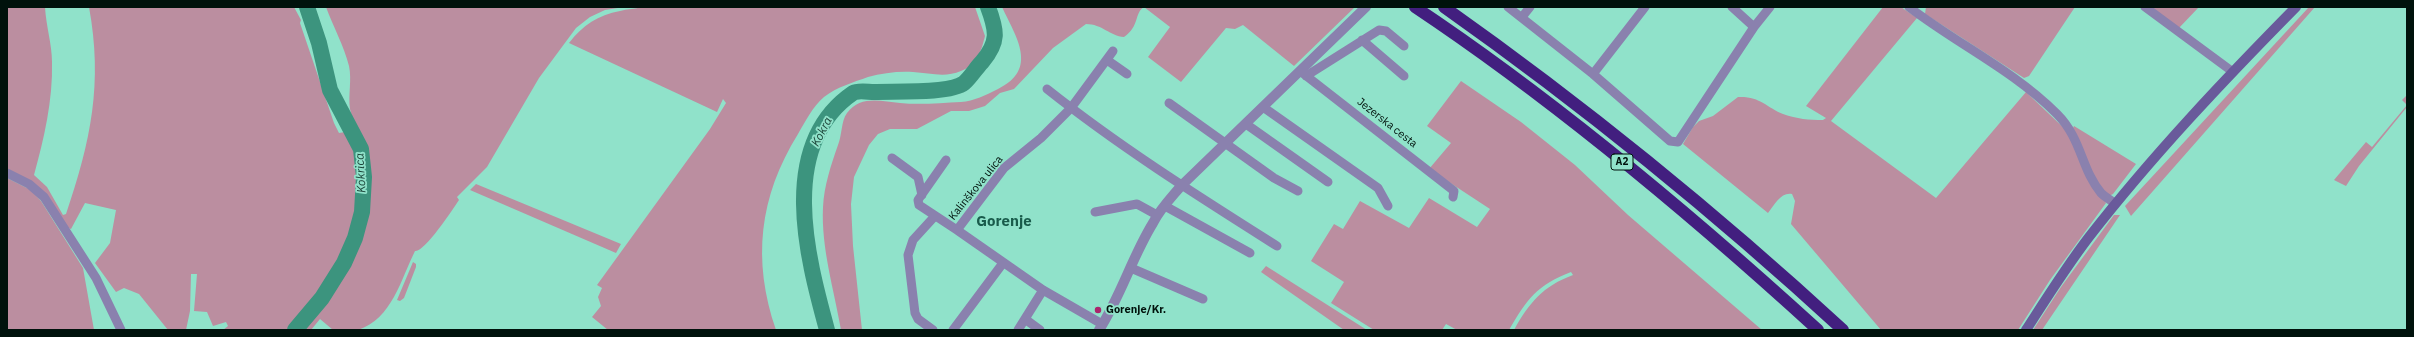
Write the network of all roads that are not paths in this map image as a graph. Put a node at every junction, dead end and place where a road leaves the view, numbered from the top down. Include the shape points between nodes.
1 (1415, 7) edge
2 (1444, 7) edge
3 (1508, 7) edge
4 (1530, 7) edge
5 (1645, 7) edge
6 (1732, 7) edge
7 (1770, 7) edge
8 (1909, 7) edge
9 (2145, 7) edge
10 (2296, 7) edge
11 (1364, 9) edge
12 (1522, 17) junction
13 (1754, 27) junction
14 (1362, 40) junction
15 (1404, 46) dead end
16 (1113, 51) dead end
17 (1107, 60) junction
18 (2233, 72) junction
19 (1303, 73) junction
20 (1126, 74) dead end
21 (1593, 74) junction
22 (1404, 76) dead end
23 (1047, 88) dead end
24 (1169, 104) dead end
25 (1263, 107) junction
26 (1071, 108) junction
27 (1246, 124) junction
28 (1226, 144) junction
29 (892, 158) dead end
30 (946, 160) dead end
31 (7, 174) edge
32 (1328, 182) dead end
33 (1182, 186) junction
34 (1298, 191) dead end
35 (922, 194) junction
36 (1453, 197) dead end
37 (2115, 204) junction
38 (1165, 206) junction
39 (1388, 206) dead end
40 (1095, 212) dead end
41 (1157, 215) junction
42 (934, 217) junction
43 (957, 230) junction
44 (1277, 246) dead end
45 (1250, 253) dead end
46 (1003, 263) junction
47 (1131, 268) junction
48 (1043, 290) junction
49 (1203, 300) dead end
50 (1025, 319) junction
51 (120, 327) edge
52 (1100, 327) edge
53 (934, 330) edge
54 (953, 330) edge
55 (1018, 330) edge
56 (1040, 330) edge
57 (1818, 330) edge
58 (1843, 330) edge
59 (2026, 330) edge

1 - 57 highway, A2 via 1464,40 1617,158 1690,217
2 - 58 highway, A2 via 1595,118 1698,203
3 - 12 street
4 - 12 street
5 - 21 street
6 - 13 street
7 - 13 street
8 - 37 street via 2017,79 2057,114 2070,129 2089,174 2101,193
9 - 18 street
10 - 18 main road
11 - 19 street
12 - 21 street
13 - 21 street via 1678,142 1670,141
14 - 15 street via 1379,30 1386,31
14 - 19 street
14 - 22 street
16 - 17 street, Kalinškova ulica
17 - 20 street
17 - 26 street, Kalinškova ulica
18 - 37 main road
19 - 25 street
19 - 36 street, Jezerska cesta via 1454,191
23 - 26 street
24 - 28 street
25 - 27 street
25 - 39 street via 1378,188
26 - 33 street
26 - 43 street, Kalinškova ulica via 1041,138 1004,168
27 - 28 street
27 - 32 street
28 - 33 street
28 - 34 street via 1274,178
29 - 35 street via 918,177
30 - 35 street
31 - 51 street via 29,184 44,197 96,278
33 - 38 street
33 - 44 street
35 - 42 street via 918,200 919,205
37 - 59 main road via 2062,274
38 - 41 street
38 - 45 street
40 - 41 street via 1137,204
41 - 47 street
42 - 43 street
42 - 53 street, Kalinškova ulica via 913,240 908,255 915,313 918,319
43 - 46 street, Kalinškova ulica
46 - 48 street, Kalinškova ulica
46 - 54 street
47 - 49 street
47 - 52 street
48 - 50 street
48 - 52 street, Kalinškova ulica
50 - 55 street
50 - 56 street

